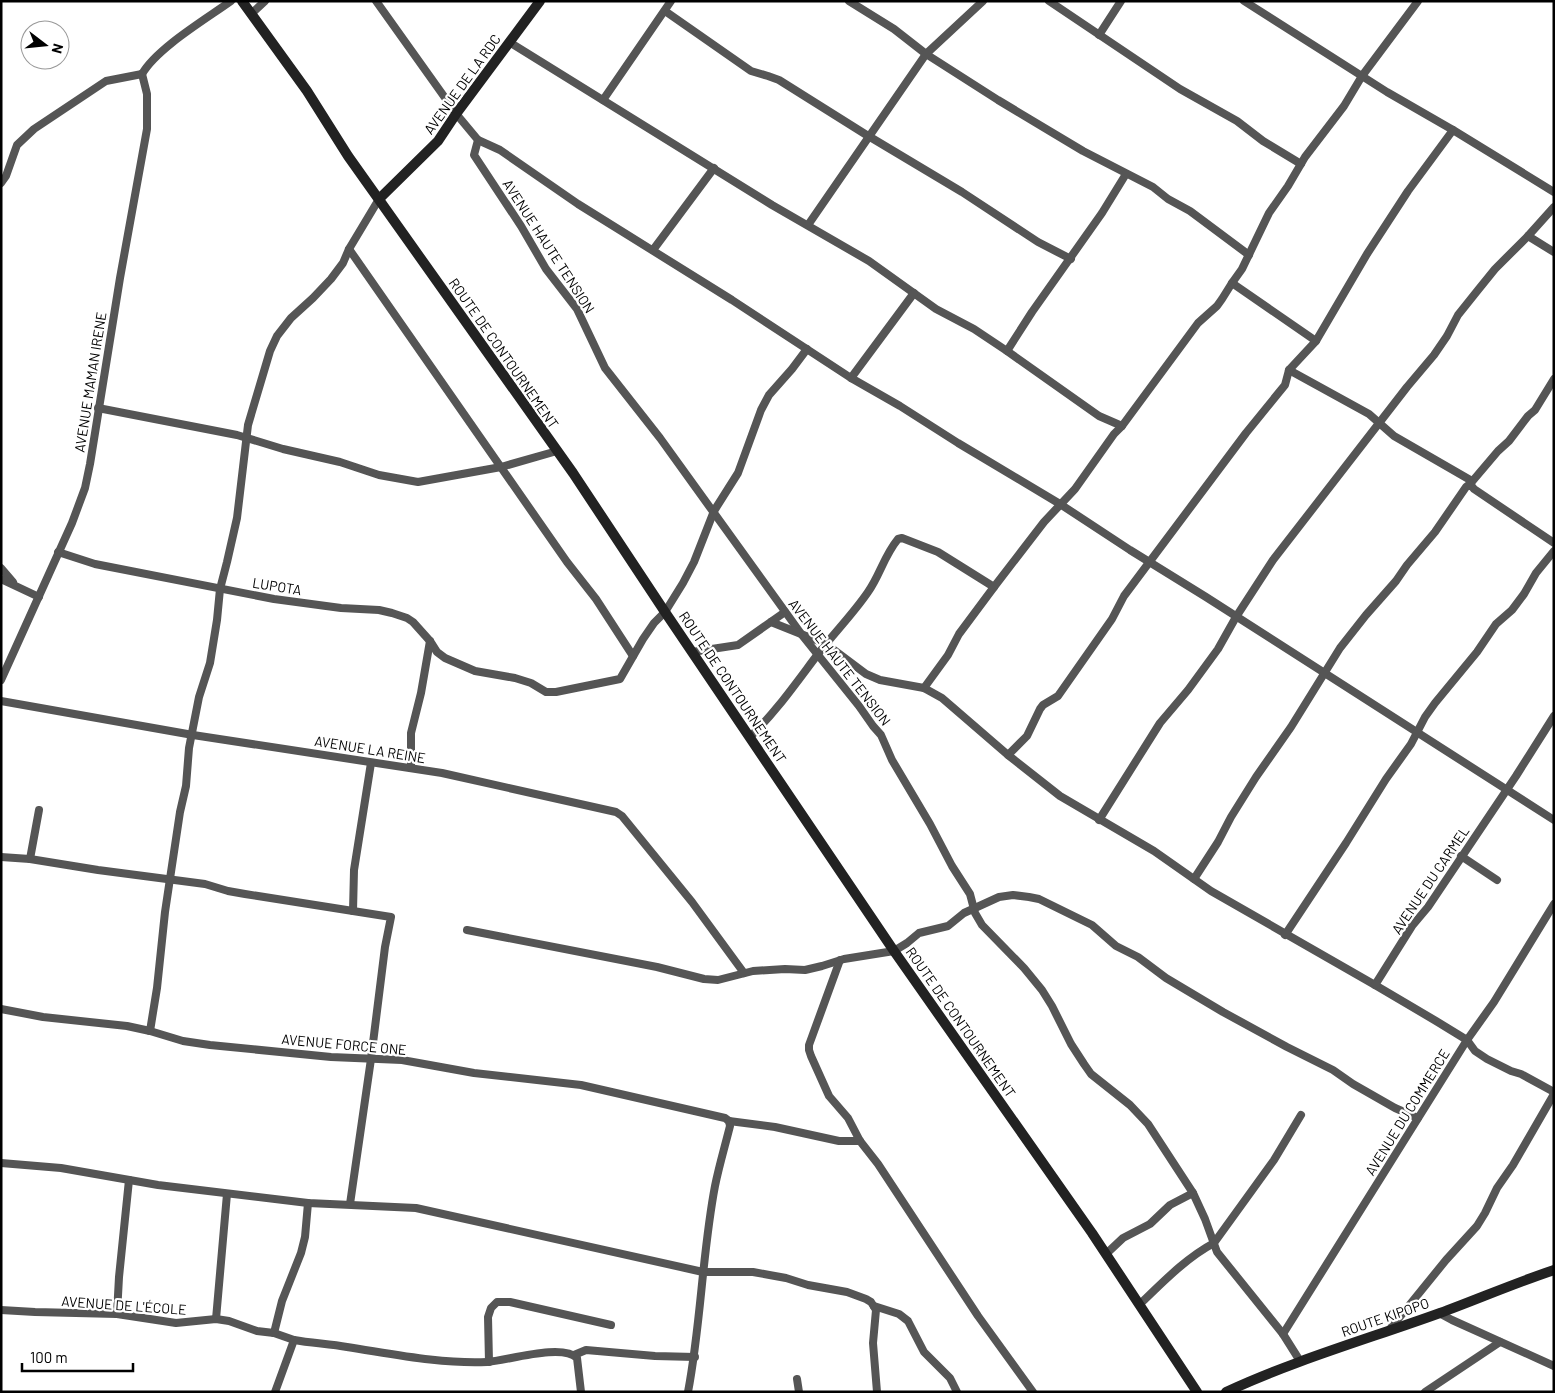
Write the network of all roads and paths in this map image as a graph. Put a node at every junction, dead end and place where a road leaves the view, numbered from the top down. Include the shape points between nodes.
1 (231, 1) edge
2 (242, 1) edge
3 (265, 1) edge
4 (376, 1) edge
5 (540, 1) edge
6 (671, 1) edge
7 (849, 1) edge
8 (983, 1) edge
9 (1049, 1) edge
10 (1121, 1) edge
11 (1244, 1) edge
12 (1418, 1) edge
13 (665, 11) junction
14 (251, 14) junction
15 (1099, 35) junction
16 (509, 42) junction
17 (926, 54) junction
18 (142, 74) junction
19 (1362, 76) junction
20 (603, 100) junction
21 (456, 114) junction
22 (1453, 130) junction
23 (869, 136) junction
24 (478, 140) junction
25 (1301, 164) junction
26 (714, 168) junction
27 (1126, 174) junction
28 (1, 183) edge
29 (1554, 192) edge
30 (379, 199) junction
31 (1554, 207) edge
32 (808, 225) junction
33 (1528, 236) junction
34 (349, 249) junction
35 (653, 250) junction
36 (1554, 252) edge
37 (1249, 255) junction
38 (1071, 259) junction
39 (1232, 282) junction
40 (914, 293) junction
41 (1316, 341) junction
42 (808, 349) junction
43 (1007, 351) junction
44 (1290, 370) junction
45 (851, 378) junction
46 (1554, 379) edge
47 (98, 408) junction
48 (1379, 423) junction
49 (1122, 426) junction
50 (247, 438) junction
51 (557, 451) junction
52 (501, 467) junction
53 (1471, 483) junction
54 (1060, 504) junction
55 (714, 511) junction
56 (1554, 544) edge
57 (1554, 551) edge
58 (58, 552) junction
59 (1149, 562) junction
60 (1, 568) edge
61 (1, 579) edge
62 (16, 586) junction
63 (994, 587) junction
64 (220, 589) junction
65 (39, 597) junction
66 (665, 612) junction
67 (785, 612) junction
68 (1236, 617) junction
69 (771, 622) junction
70 (802, 635) junction
71 (430, 641) junction
72 (826, 644) junction
73 (692, 652) junction
74 (818, 654) junction
75 (633, 656) junction
76 (1324, 673) junction
77 (1, 680) edge
78 (924, 688) junction
79 (1, 701) edge
80 (1554, 716) edge
81 (1417, 733) junction
82 (193, 735) junction
83 (750, 737) junction
84 (1008, 755) junction
85 (371, 763) junction
86 (411, 768) junction
87 (1506, 790) junction
88 (39, 810) dead end
89 (1099, 820) junction
90 (1554, 820) edge
91 (1461, 856) junction
92 (1, 857) edge
93 (30, 859) junction
94 (1194, 879) junction
95 (170, 880) junction
96 (1497, 880) dead end
97 (1554, 904) edge
98 (974, 908) junction
99 (353, 911) junction
100 (467, 930) dead end
101 (1285, 934) junction
102 (894, 951) junction
103 (840, 960) junction
104 (744, 974) junction
105 (1375, 985) junction
106 (1, 1009) edge
107 (150, 1030) junction
108 (1467, 1040) junction
109 (371, 1059) junction
110 (1554, 1093) edge
111 (1301, 1115) dead end
112 (1418, 1118) junction
113 (729, 1121) junction
114 (860, 1141) junction
115 (1, 1163) edge
116 (129, 1180) junction
117 (1193, 1193) junction
118 (227, 1194) junction
119 (308, 1203) junction
120 (350, 1204) junction
121 (1214, 1243) junction
122 (1106, 1254) junction
123 (1554, 1270) edge
124 (703, 1272) junction
125 (1140, 1304) junction
126 (874, 1306) junction
127 (1, 1310) edge
128 (1439, 1313) junction
129 (117, 1314) junction
130 (216, 1319) junction
131 (611, 1325) dead end
132 (1390, 1329) junction
133 (274, 1333) junction
134 (1283, 1334) junction
135 (294, 1340) junction
136 (1500, 1342) junction
137 (574, 1355) junction
138 (695, 1357) junction
139 (1300, 1361) junction
140 (489, 1362) junction
141 (1554, 1366) edge
142 (797, 1379) dead end
143 (275, 1392) edge
144 (581, 1392) edge
145 (688, 1392) edge
146 (799, 1392) edge
147 (877, 1392) edge
148 (957, 1392) edge
149 (1033, 1392) edge
150 (1197, 1392) edge
151 (1226, 1392) edge
152 (1425, 1392) edge

1 - 18 street via 169,46
2 - 14 street, ROUTE DE CONTOURNEMENT
3 - 14 street
4 - 21 street
5 - 16 street, AVENUE DE LA RDC
6 - 13 street
7 - 17 street
8 - 17 street
9 - 15 street
10 - 15 street
11 - 19 street
12 - 19 street
13 - 20 street
13 - 23 street via 751,71 779,80
14 - 30 street, ROUTE DE CONTOURNEMENT
15 - 25 street
16 - 20 street
16 - 21 street, AVENUE DE LA RDC
17 - 23 street
17 - 27 street via 1014,110
18 - 28 street via 106,81 34,129 17,145
18 - 47 street, AVENUE MAMAN IRENE via 147,94 147,130
19 - 22 street
19 - 25 street
20 - 26 street
21 - 24 street
21 - 30 street, AVENUE DE LA RDC via 438,141
22 - 29 street
22 - 41 street via 1367,254
23 - 32 street
23 - 38 street via 1038,242
24 - 35 street via 500,150 578,204
24 - 55 street, AVENUE HAUTE TENSION via 474,155 546,268 577,309 605,368
25 - 37 street via 1269,213
26 - 32 street
26 - 35 street
27 - 37 street via 1190,211
27 - 38 street
30 - 34 street
30 - 51 street, ROUTE DE CONTOURNEMENT
31 - 33 street
32 - 40 street via 869,261
33 - 36 street
33 - 48 street via 1495,269 1458,315 1438,350
34 - 50 street via 331,279 277,336 262,377
34 - 52 street
35 - 42 street
37 - 39 street
38 - 43 street
39 - 41 street
39 - 49 street via 1217,306 1198,323
40 - 43 street
40 - 45 street
41 - 44 street
42 - 45 street
42 - 55 street, LUPOTA via 769,395 738,473
43 - 49 street via 1099,416
44 - 48 street via 1369,414
44 - 59 street via 1285,385
45 - 54 street
46 - 53 street via 1535,410
47 - 50 street
47 - 58 street, AVENUE MAMAN IRENE via 85,488
48 - 53 street via 1394,436
48 - 68 street via 1273,560
49 - 54 street
50 - 52 street via 380,475 418,482
50 - 64 street via 236,518
51 - 52 street
51 - 66 street, ROUTE DE CONTOURNEMENT
52 - 75 street
53 - 56 street via 1474,489
53 - 76 street via 1340,648
54 - 59 street
54 - 63 street
55 - 66 street, LUPOTA via 694,562
55 - 67 street, AVENUE HAUTE TENSION
57 - 81 street via 1512,610 1496,624 1434,703
58 - 64 street, LUPOTA via 95,564
58 - 65 street, AVENUE MAMAN IRENE
59 - 68 street
59 - 84 street via 1058,696 1043,705 1027,736
60 - 62 street
61 - 62 street
62 - 65 street
63 - 72 street via 938,552 900,538 885,558 870,590
63 - 78 street
64 - 71 street, LUPOTA via 392,613 413,622
64 - 82 street via 211,654
65 - 77 street, AVENUE MAMAN IRENE
66 - 73 street, ROUTE DE CONTOURNEMENT
66 - 75 street, LUPOTA
67 - 69 street
67 - 70 street, AVENUE HAUTE TENSION
68 - 76 street
68 - 89 street via 1218,649 1160,723
69 - 70 street
69 - 73 street via 738,646
70 - 72 street
70 - 74 street, AVENUE HAUTE TENSION
71 - 75 street, LUPOTA via 445,658 475,671 531,683 546,692 620,679
71 - 86 street via 411,733
72 - 74 street
72 - 78 street via 866,674 880,680
73 - 83 street, ROUTE DE CONTOURNEMENT
74 - 83 street via 768,720
74 - 98 street, AVENUE HAUTE TENSION via 884,740 892,760 970,894
76 - 81 street
76 - 94 street
78 - 84 street via 942,698
79 - 82 street, AVENUE LA REINE
80 - 87 street, AVENUE DU CARMEL
81 - 87 street
81 - 101 street
82 - 85 street, AVENUE LA REINE
82 - 95 street
83 - 102 street, ROUTE DE CONTOURNEMENT
84 - 89 street via 1060,796
85 - 86 street, AVENUE LA REINE
85 - 99 street via 354,870
86 - 104 street, AVENUE LA REINE via 512,787 620,814 692,902
87 - 90 street
87 - 91 street, AVENUE DU CARMEL
88 - 93 street
89 - 94 street via 1154,851
91 - 96 street
91 - 105 street, AVENUE DU CARMEL
92 - 93 street
93 - 95 street
94 - 101 street
95 - 99 street
95 - 107 street
97 - 108 street, AVENUE DU COMMERCE
98 - 102 street via 948,926 919,933
98 - 112 street via 999,897 1013,895 1039,899 1092,925 1116,946 1223,1012
98 - 117 street, AVENUE HAUTE TENSION via 982,926 1042,990 1088,1070 1142,1116
99 - 109 street via 391,917
100 - 104 street via 704,979 718,980
101 - 105 street
102 - 103 street
102 - 122 street, ROUTE DE CONTOURNEMENT
103 - 104 street via 805,970 775,969
103 - 114 street via 808,1050 830,1096 848,1118
105 - 108 street
106 - 107 street, AVENUE FORCE ONE
107 - 109 street, AVENUE FORCE ONE via 182,1041 210,1045
108 - 110 street via 1487,1059
108 - 112 street, AVENUE DU COMMERCE
109 - 113 street, AVENUE FORCE ONE via 402,1060 474,1073 581,1085
109 - 120 street
110 - 132 street via 1477,1226
111 - 121 street via 1274,1160
112 - 134 street, AVENUE DU COMMERCE
113 - 114 street, AVENUE FORCE ONE via 839,1141
113 - 124 street
114 - 149 street
115 - 116 street via 61,1168
116 - 118 street
116 - 129 street
117 - 121 street, AVENUE HAUTE TENSION
117 - 122 street via 1170,1205 1150,1224 1123,1238
118 - 119 street
118 - 130 street
119 - 120 street
119 - 133 street via 301,1253 282,1301
120 - 124 street via 416,1208
121 - 125 street via 1202,1249
121 - 134 street, AVENUE HAUTE TENSION via 1223,1260
122 - 125 street, ROUTE DE CONTOURNEMENT
123 - 128 street, ROUTE KIPOPO
124 - 126 street via 753,1272 786,1278 857,1295
124 - 138 street
125 - 150 street, ROUTE DE CONTOURNEMENT
126 - 147 street via 873,1357
126 - 148 street via 899,1314 908,1321 924,1352 950,1378
127 - 129 street, AVENUE DE L'ÉCOLE
128 - 132 street, ROUTE KIPOPO
128 - 136 street
129 - 130 street, AVENUE DE L'ÉCOLE via 176,1323
130 - 133 street
131 - 140 street via 510,1302 497,1302 488,1317
132 - 139 street, ROUTE KIPOPO
133 - 135 street
134 - 139 street, AVENUE HAUTE TENSION
135 - 140 street via 428,1359
135 - 143 street
136 - 141 street
136 - 152 street
137 - 138 street via 586,1350
137 - 140 street via 540,1353
137 - 144 street
138 - 145 street
139 - 151 street, ROUTE KIPOPO
142 - 146 street

